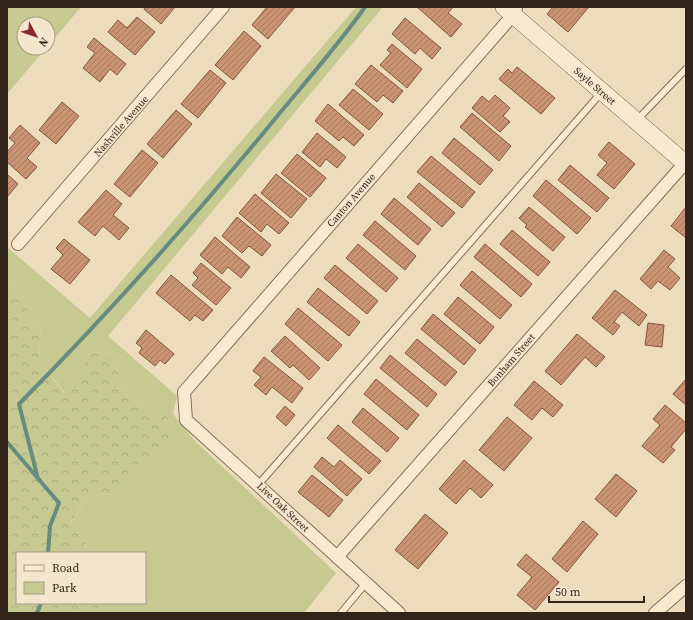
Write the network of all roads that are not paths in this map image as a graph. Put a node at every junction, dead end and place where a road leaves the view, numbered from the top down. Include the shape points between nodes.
1 (223, 7) edge
2 (511, 10) edge
3 (686, 69) edge
4 (602, 92) junction
5 (636, 121) junction
6 (685, 164) edge
7 (18, 244) dead end
8 (184, 392) joint
9 (258, 485) junction
10 (337, 558) junction
11 (366, 583) junction
12 (686, 586) edge
13 (341, 613) edge
14 (399, 613) edge
15 (655, 613) edge

1 - 7 street, Nashville Avenue
2 - 4 street, Sayle Street
2 - 8 street, Canton Avenue
3 - 5 lane
4 - 5 street, Sayle Street
4 - 9 lane
5 - 6 street, Sayle Street
6 - 10 street, Bonham Street
8 - 9 street, Live Oak Street via 186,420
9 - 10 street, Live Oak Street
10 - 11 street, Live Oak Street
11 - 13 lane
11 - 14 street, Live Oak Street
12 - 15 street

